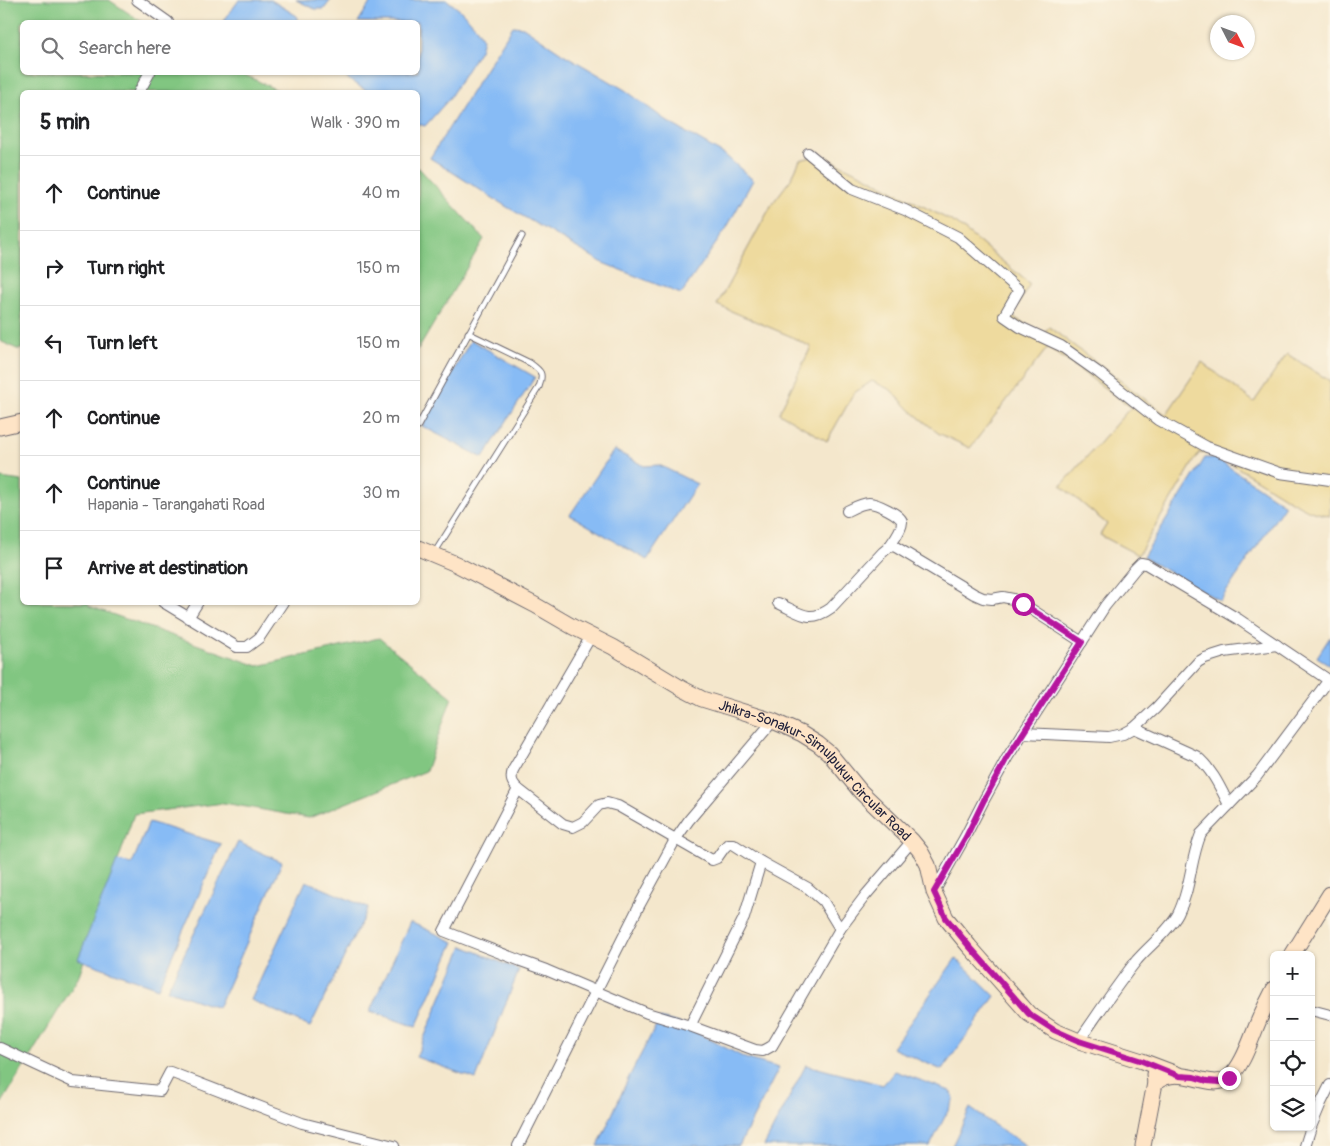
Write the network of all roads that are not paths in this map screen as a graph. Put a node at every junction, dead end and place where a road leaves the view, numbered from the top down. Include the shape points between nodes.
1 (137, 0) edge
2 (165, 20) edge
3 (148, 75) edge
4 (140, 90) edge
5 (808, 153) dead end
6 (522, 236) dead end
7 (468, 333) junction
8 (20, 422) edge
9 (420, 422) edge
10 (0, 427) edge
11 (1330, 480) edge
12 (846, 511) dead end
13 (890, 547) junction
14 (420, 549) edge
15 (433, 555) junction
16 (778, 603) dead end
17 (168, 605) edge
18 (196, 605) edge
19 (281, 605) edge
20 (188, 618) junction
21 (591, 636) junction
22 (1082, 642) junction
23 (1277, 645) junction
24 (1329, 681) edge
25 (773, 721) junction
26 (1134, 728) junction
27 (1023, 733) junction
28 (518, 790) junction
29 (1229, 805) junction
30 (675, 840) junction
31 (912, 841) junction
32 (760, 862) junction
33 (934, 892) junction
34 (1330, 894) edge
35 (840, 929) junction
36 (1294, 951) edge
37 (596, 991) junction
38 (1271, 996) edge
39 (1315, 1011) edge
40 (1330, 1015) edge
41 (690, 1026) junction
42 (1079, 1041) junction
43 (0, 1048) edge
44 (1142, 1061) junction
45 (1179, 1076) junction
46 (1155, 1083) junction
47 (1330, 1085) edge
48 (1315, 1117) edge
49 (1310, 1131) edge
50 (394, 1146) edge
51 (518, 1146) edge
52 (1144, 1146) edge
53 (1304, 1146) edge

1 - 2 street
3 - 4 street
5 - 11 street via 852,189 905,210 958,237 1019,290 1004,316 1061,346 1158,420 1207,447 1280,473
6 - 7 lane
7 - 9 lane
7 - 15 lane via 530,363 540,370 542,378
8 - 10 street
12 - 13 street via 872,503 901,518 901,528
13 - 16 street via 822,614 803,615
13 - 22 street via 900,549 983,598 1003,597 1023,604
14 - 15 street, Jhikra-Sonakur-Simulpukur Circular Road
15 - 21 street, Jhikra-Sonakur-Simulpukur Circular Road via 535,604
17 - 20 street
18 - 20 street
19 - 20 street via 259,638 248,647 237,647
21 - 25 street, Jhikra-Sonakur-Simulpukur Circular Road via 702,699
21 - 28 street via 513,770 512,783
22 - 23 street via 1105,606 1135,569 1146,564
22 - 27 street
23 - 24 street
23 - 26 street via 1214,654 1198,662
24 - 29 street via 1257,776
25 - 30 street
25 - 31 street, Jhikra-Sonakur-Simulpukur Circular Road via 802,734 829,753 861,792
26 - 27 street via 1109,737
26 - 29 street via 1196,756 1214,776
27 - 33 street
28 - 30 street via 563,824 573,827 583,822 599,805 607,803 618,806
28 - 37 street via 444,931
29 - 42 street via 1196,845 1186,896 1177,917 1139,958
30 - 32 street via 712,860 728,844 733,844
30 - 37 street
31 - 33 street, Jhikra-Sonakur-Simulpukur Circular Road via 928,865
31 - 35 street
32 - 35 street via 815,893
32 - 41 street via 744,918
33 - 42 street, Jhikra-Sonakur-Simulpukur Circular Road via 946,918 1029,1014
34 - 36 street
35 - 41 street via 772,1046 763,1051 755,1050
37 - 41 street via 647,1013
37 - 51 street
38 - 45 street via 1236,1071 1229,1078 1220,1082
39 - 40 street
42 - 44 street, Jhikra-Sonakur-Simulpukur Circular Road
43 - 50 street via 73,1082 160,1091 170,1072 302,1123
44 - 45 street, Jhikra-Sonakur-Simulpukur Circular Road
44 - 46 street via 1153,1072
45 - 46 street via 1165,1076
46 - 52 street
47 - 48 street
49 - 53 street

